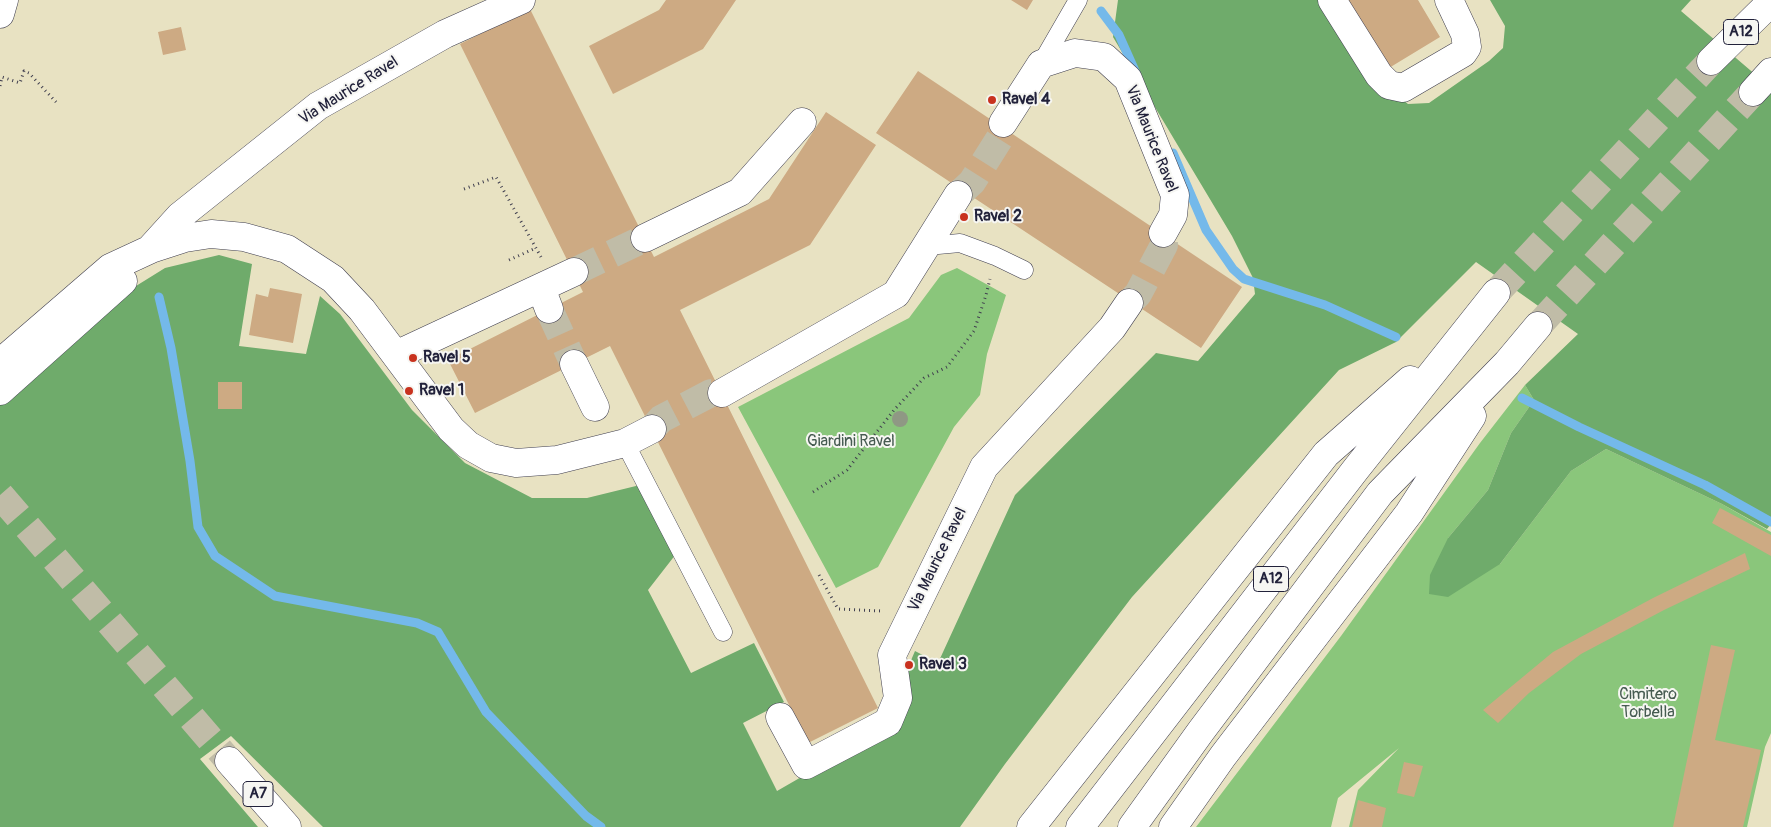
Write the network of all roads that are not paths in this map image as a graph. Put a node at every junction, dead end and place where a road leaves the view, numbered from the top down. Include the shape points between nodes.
1 (4, 0) edge
2 (521, 0) edge
3 (1078, 0) edge
4 (1332, 0) edge
5 (1449, 0) edge
6 (1771, 2) edge
7 (0, 14) edge
8 (1711, 61) tunnel mouth
9 (1041, 64) junction
10 (1771, 72) edge
11 (1753, 92) tunnel mouth
12 (802, 122) dead end
13 (1003, 123) tunnel mouth
14 (958, 195) tunnel mouth
15 (1163, 233) tunnel mouth
16 (645, 238) tunnel mouth
17 (926, 246) junction
18 (151, 249) junction
19 (1024, 270) dead end
20 (555, 287) tunnel mouth
21 (1496, 293) tunnel mouth
22 (1129, 303) tunnel mouth
23 (1538, 326) tunnel mouth
24 (1464, 332) junction
25 (396, 355) junction
26 (0, 363) edge
27 (1507, 363) junction
28 (574, 364) tunnel mouth
29 (0, 392) edge
30 (722, 394) tunnel mouth
31 (595, 408) dead end
32 (652, 429) tunnel mouth
33 (625, 443) junction
34 (723, 632) dead end
35 (780, 716) dead end
36 (229, 761) tunnel mouth
37 (288, 827) edge
38 (1031, 827) edge
39 (1080, 827) edge
40 (1132, 827) edge
41 (1173, 827) edge

1 - 7 main road
2 - 18 main road, Via Maurice Ravel via 445,34 318,106 180,216
3 - 9 lane
4 - 5 main road via 1379,75 1389,85 1403,88 1467,47 1465,34
6 - 8 main road, A12
9 - 13 main road
9 - 15 main road, Via Maurice Ravel via 1075,53 1104,57 1128,80 1175,195 1172,215
10 - 11 main road
12 - 16 main road via 740,192
14 - 17 main road
17 - 19 lane via 960,243
17 - 30 main road via 896,294
18 - 25 main road, Via Maurice Ravel via 211,234 244,236 287,249 333,279 362,310
18 - 26 main road, Via Maurice Ravel via 110,268
18 - 29 main road, Via Maurice Ravel via 122,283
20 - 25 main road
21 - 24 main road, A12
22 - 35 main road, Via Maurice Ravel via 1112,328 984,467 892,655 898,698 888,722 806,765
23 - 27 main road, A12
24 - 38 main road via 1326,454
24 - 39 main road, A12
25 - 33 main road, Via Maurice Ravel via 451,429 468,445 491,458 516,462 557,460
27 - 40 main road, A12 via 1380,493
27 - 41 main road, A12 via 1409,513 1223,756
28 - 31 main road
32 - 33 main road, Via Maurice Ravel
33 - 34 lane
36 - 37 main road, A7

